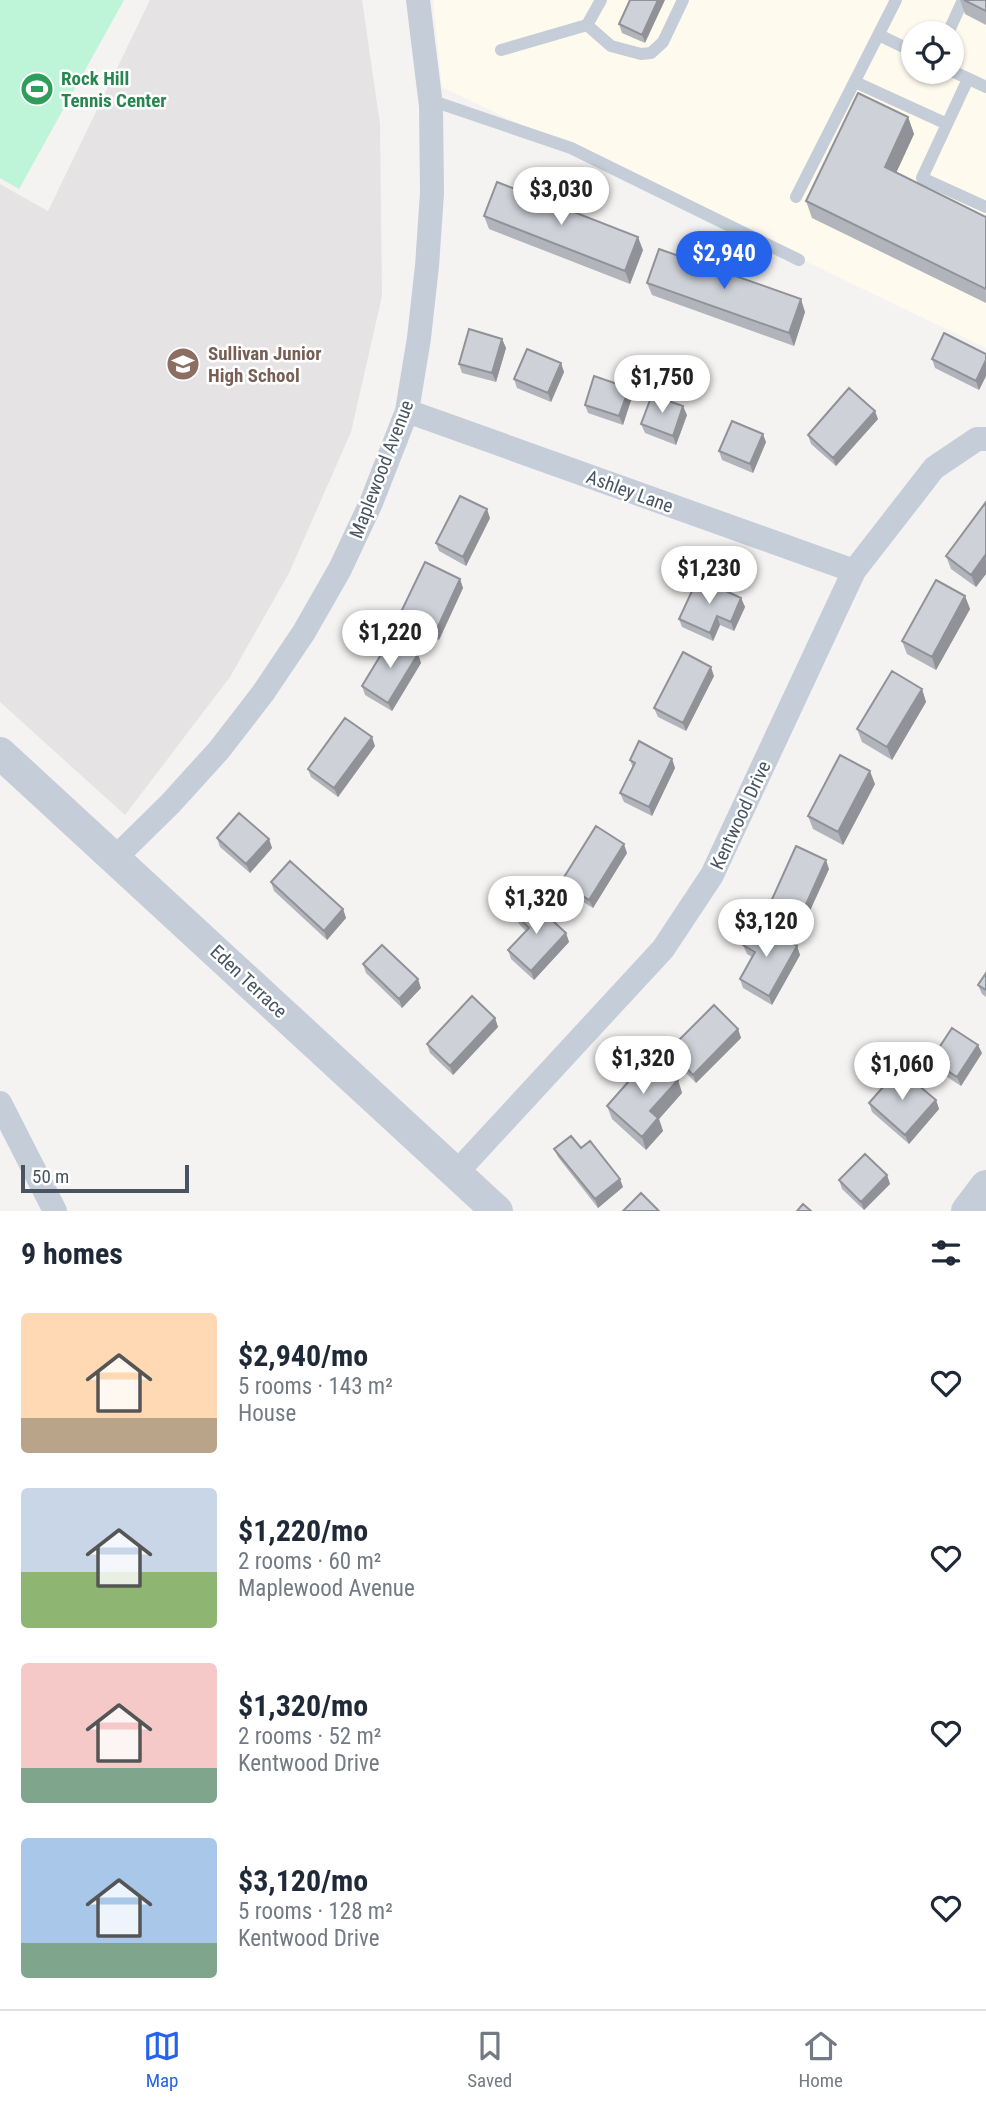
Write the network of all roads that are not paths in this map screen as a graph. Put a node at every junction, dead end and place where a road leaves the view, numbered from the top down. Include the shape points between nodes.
1 (418, 0) edge
2 (601, 0) edge
3 (683, 0) edge
4 (896, 0) edge
5 (964, 0) edge
6 (954, 21) edge
7 (587, 25) junction
8 (879, 35) junction
9 (901, 46) edge
10 (501, 50) dead end
11 (964, 77) edge
12 (968, 79) junction
13 (855, 82) junction
14 (986, 87) edge
15 (430, 100) junction
16 (947, 124) junction
17 (796, 197) dead end
18 (986, 207) edge
19 (799, 260) dead end
20 (407, 411) junction
21 (986, 439) edge
22 (854, 571) junction
23 (0, 752) edge
24 (116, 858) junction
25 (0, 1102) edge
26 (456, 1173) junction
27 (986, 1185) edge
28 (55, 1211) edge
29 (497, 1211) edge
30 (967, 1211) edge

1 - 15 street, Maplewood Avenue
2 - 7 lane
3 - 7 lane via 663,42 651,52 611,46
4 - 8 lane
5 - 6 lane
7 - 10 lane
8 - 9 lane
8 - 13 lane
11 - 12 lane
12 - 14 lane
12 - 16 lane
13 - 16 lane
13 - 17 lane
15 - 19 lane via 571,148
15 - 20 street, Maplewood Avenue via 432,194 427,266
16 - 18 lane via 922,178
20 - 22 street, Ashley Lane
20 - 24 street, Maplewood Avenue via 371,503 304,632 219,750
21 - 22 street, Kentwood Drive via 978,439 934,468
22 - 26 street, Kentwood Drive via 712,875 663,948
23 - 24 street, Eden Terrace
24 - 26 street, Eden Terrace
25 - 28 street
26 - 29 street, Eden Terrace
27 - 30 street

